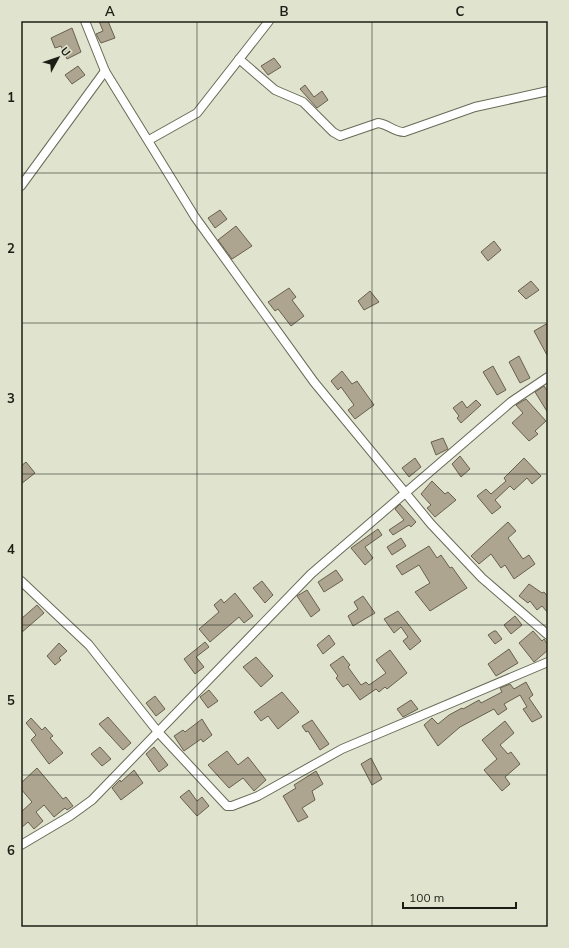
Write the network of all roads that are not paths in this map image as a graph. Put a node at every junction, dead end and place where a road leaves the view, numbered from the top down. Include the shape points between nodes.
1 (85, 21) edge
2 (269, 21) edge
3 (239, 59) junction
4 (105, 71) junction
5 (548, 91) edge
6 (149, 140) junction
7 (21, 186) edge
8 (548, 377) edge
9 (404, 493) junction
10 (21, 581) edge
11 (548, 636) edge
12 (548, 662) edge
13 (158, 732) junction
14 (21, 845) edge

1 - 4 street
2 - 3 street
3 - 5 street via 280,94 303,102 340,136 378,123 404,132 475,107
3 - 6 street via 197,113
4 - 6 street
4 - 7 street
6 - 9 street via 195,217 255,301 314,382
8 - 9 street via 511,402
9 - 11 street via 482,578
9 - 13 street via 311,574
10 - 13 street via 89,645
12 - 13 street via 342,749 258,796 232,806 222,802
13 - 14 street via 92,800

